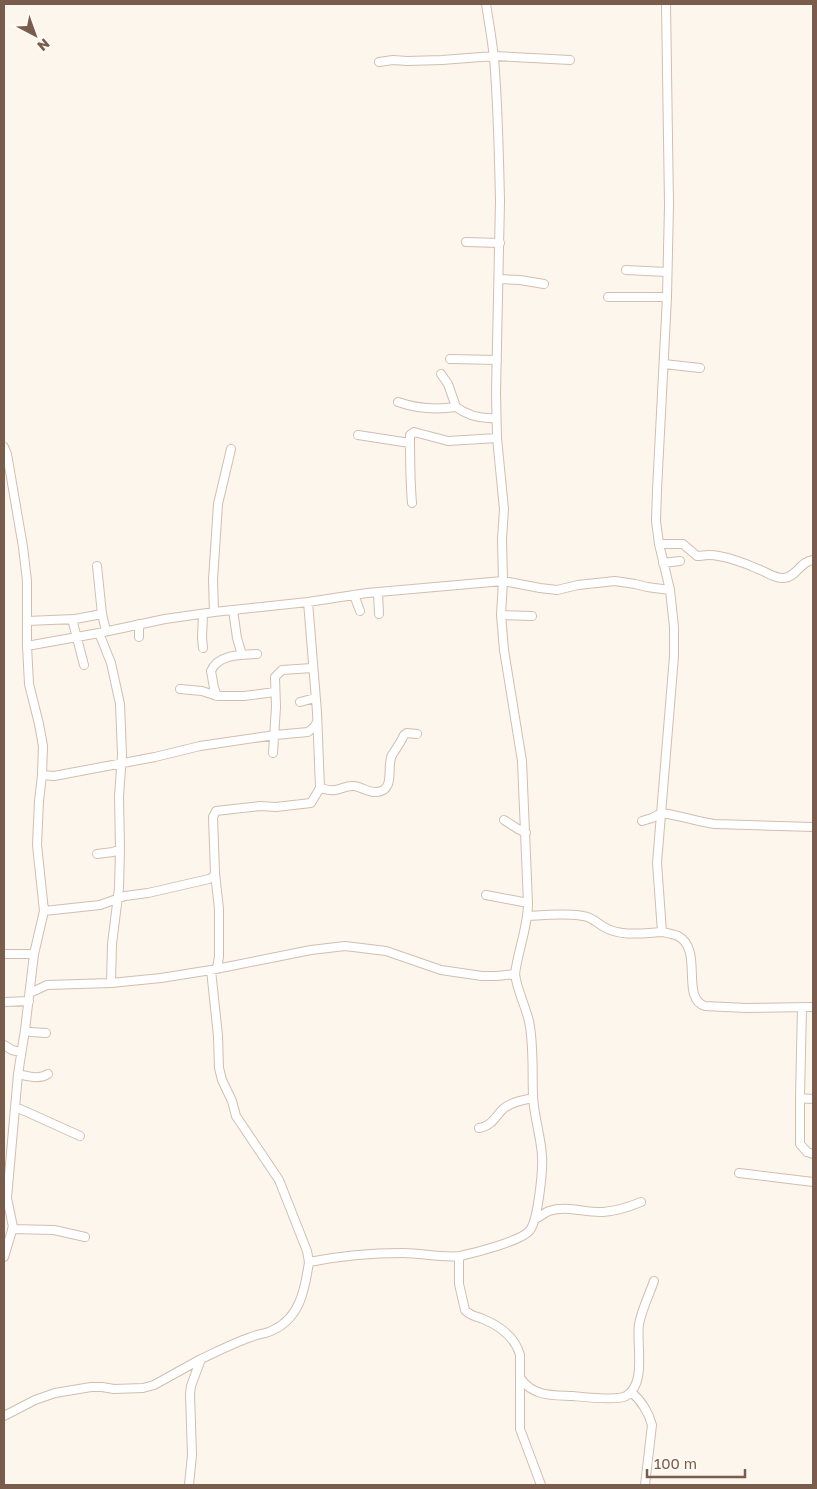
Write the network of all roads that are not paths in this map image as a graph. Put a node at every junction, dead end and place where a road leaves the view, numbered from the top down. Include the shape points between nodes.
1 (486, 4) edge
2 (666, 4) edge
3 (494, 56) junction
4 (570, 60) dead end
5 (379, 62) dead end
6 (466, 242) dead end
7 (500, 243) junction
8 (626, 270) dead end
9 (667, 272) junction
10 (499, 279) junction
11 (544, 284) dead end
12 (608, 296) dead end
13 (668, 297) junction
14 (450, 359) dead end
15 (497, 360) junction
16 (664, 364) junction
17 (700, 368) dead end
18 (441, 374) dead end
19 (398, 402) dead end
20 (456, 407) junction
21 (496, 418) junction
22 (358, 436) dead end
23 (497, 438) junction
24 (410, 443) junction
25 (4, 446) edge
26 (230, 449) dead end
27 (412, 503) dead end
28 (659, 544) junction
29 (813, 560) edge
30 (680, 561) dead end
31 (663, 563) junction
32 (97, 566) dead end
33 (502, 581) junction
34 (670, 590) junction
35 (378, 592) junction
36 (354, 595) junction
37 (308, 602) junction
38 (233, 610) junction
39 (360, 611) dead end
40 (214, 612) junction
41 (102, 614) junction
42 (379, 614) dead end
43 (203, 615) junction
44 (501, 615) junction
45 (532, 616) dead end
46 (72, 619) junction
47 (27, 621) junction
48 (139, 624) junction
49 (102, 632) junction
50 (139, 637) dead end
51 (76, 638) junction
52 (27, 646) junction
53 (203, 648) dead end
54 (257, 654) dead end
55 (242, 655) junction
56 (84, 665) dead end
57 (312, 668) junction
58 (180, 689) dead end
59 (275, 692) junction
60 (217, 696) junction
61 (315, 698) junction
62 (300, 702) dead end
63 (317, 722) junction
64 (308, 732) junction
65 (417, 734) dead end
66 (275, 735) junction
67 (317, 739) junction
68 (273, 753) dead end
69 (121, 759) junction
70 (42, 775) junction
71 (320, 788) junction
72 (661, 813) junction
73 (504, 820) dead end
74 (642, 821) dead end
75 (813, 827) edge
76 (526, 833) junction
77 (120, 849) junction
78 (97, 854) dead end
79 (215, 873) junction
80 (486, 895) dead end
81 (118, 899) junction
82 (528, 903) junction
83 (44, 911) junction
84 (528, 916) junction
85 (662, 932) junction
86 (4, 954) edge
87 (34, 954) junction
88 (214, 969) junction
89 (515, 974) junction
90 (32, 976) junction
91 (111, 983) junction
92 (47, 985) junction
93 (29, 997) junction
94 (4, 1002) edge
95 (802, 1007) junction
96 (813, 1007) edge
97 (26, 1030) junction
98 (46, 1033) dead end
99 (4, 1045) edge
100 (21, 1052) junction
101 (18, 1074) junction
102 (48, 1074) dead end
103 (533, 1098) junction
104 (800, 1098) junction
105 (813, 1099) edge
106 (15, 1107) junction
107 (479, 1128) dead end
108 (80, 1136) dead end
109 (813, 1154) edge
110 (739, 1173) dead end
111 (813, 1182) edge
112 (641, 1202) dead end
113 (537, 1206) junction
114 (546, 1212) junction
115 (535, 1219) junction
116 (12, 1229) junction
117 (85, 1237) dead end
118 (459, 1256) junction
119 (4, 1258) edge
120 (309, 1262) junction
121 (654, 1281) dead end
122 (201, 1359) junction
123 (521, 1380) junction
124 (631, 1392) junction
125 (4, 1416) edge
126 (189, 1485) edge
127 (541, 1485) edge
128 (645, 1485) edge

1 - 3 street
2 - 9 street
3 - 4 street
3 - 5 street
3 - 7 street
6 - 7 street
7 - 10 street
8 - 9 street
9 - 13 street
10 - 11 street
10 - 15 street
12 - 13 street
13 - 16 street
14 - 15 street
15 - 21 street
16 - 17 street
16 - 28 street via 656,521
18 - 20 street
19 - 20 street via 432,410
20 - 21 street via 469,415
21 - 23 street
22 - 24 street
23 - 24 street via 448,442 414,432 410,435
23 - 33 street via 504,509
24 - 27 street
25 - 47 street via 23,547
26 - 40 street via 218,504
28 - 29 street via 683,544 697,556 717,556 779,578 790,576
28 - 31 street
30 - 31 street
31 - 34 street
32 - 41 street
33 - 34 street via 557,590 615,581
33 - 35 street
33 - 44 street
34 - 72 street via 674,667
35 - 36 street
35 - 42 street
36 - 37 street
36 - 39 street
37 - 38 street
37 - 57 street
38 - 40 street
38 - 55 street
40 - 43 street
41 - 46 street
41 - 49 street
43 - 48 street
43 - 53 street
44 - 45 street
44 - 76 street via 522,761
46 - 47 street
46 - 51 street
47 - 52 street
48 - 49 street
48 - 50 street
49 - 51 street
49 - 69 street via 120,704
51 - 52 street
51 - 56 street
52 - 70 street via 29,684 43,746
54 - 55 street
55 - 60 street via 219,660 213,666 212,678
57 - 59 street via 282,670 276,677
57 - 61 street
58 - 60 street
59 - 60 street
59 - 66 street
61 - 62 street
61 - 63 street
63 - 64 street
63 - 67 street
64 - 66 street
64 - 67 street
65 - 71 street via 404,735 392,755 390,780 384,789 371,792 353,786 335,791
66 - 68 street
66 - 69 street via 200,746 131,761
67 - 71 street
69 - 70 street via 100,768
69 - 77 street
70 - 83 street via 37,845
71 - 79 street via 312,803 216,810 213,817
72 - 74 street
72 - 75 street via 715,824
72 - 85 street via 657,863
73 - 76 street
76 - 82 street
77 - 78 street
77 - 81 street
79 - 81 street via 204,880
79 - 88 street via 219,958
80 - 82 street
81 - 83 street via 100,905
81 - 91 street
82 - 84 street
83 - 87 street
84 - 85 street via 570,914 586,916 614,932
84 - 89 street
85 - 95 street via 678,936 689,949 694,997 700,1005
86 - 87 street
87 - 90 street
88 - 89 street via 345,946 391,953 441,970 482,976
88 - 91 street
88 - 120 street via 222,1080 236,1116 278,1180
89 - 103 street via 533,1054
90 - 92 street
90 - 93 street
91 - 92 street
92 - 93 street
93 - 94 street
93 - 97 street
95 - 96 street
95 - 104 street
97 - 98 street
97 - 100 street
99 - 100 street
100 - 101 street
101 - 102 street via 38,1078
101 - 106 street
103 - 107 street via 509,1105 491,1124
103 - 113 street via 542,1156
104 - 105 street
104 - 109 street via 800,1144
106 - 108 street
106 - 116 street via 7,1198
110 - 111 street
112 - 114 street via 605,1212 569,1208
113 - 114 street
113 - 115 street
114 - 115 street
115 - 118 street via 524,1236
116 - 117 street via 54,1230
116 - 119 street
118 - 120 street via 371,1254
118 - 123 street via 459,1284 465,1310 511,1337 520,1355
120 - 122 street via 301,1300 290,1319 275,1330
121 - 124 street via 639,1326 640,1363 636,1386
122 - 125 street via 154,1385 114,1389 91,1387 55,1393
122 - 126 street via 190,1394 192,1454
123 - 124 street via 532,1391 548,1394 625,1398
123 - 127 street via 520,1429
124 - 128 street via 644,1407 652,1425

